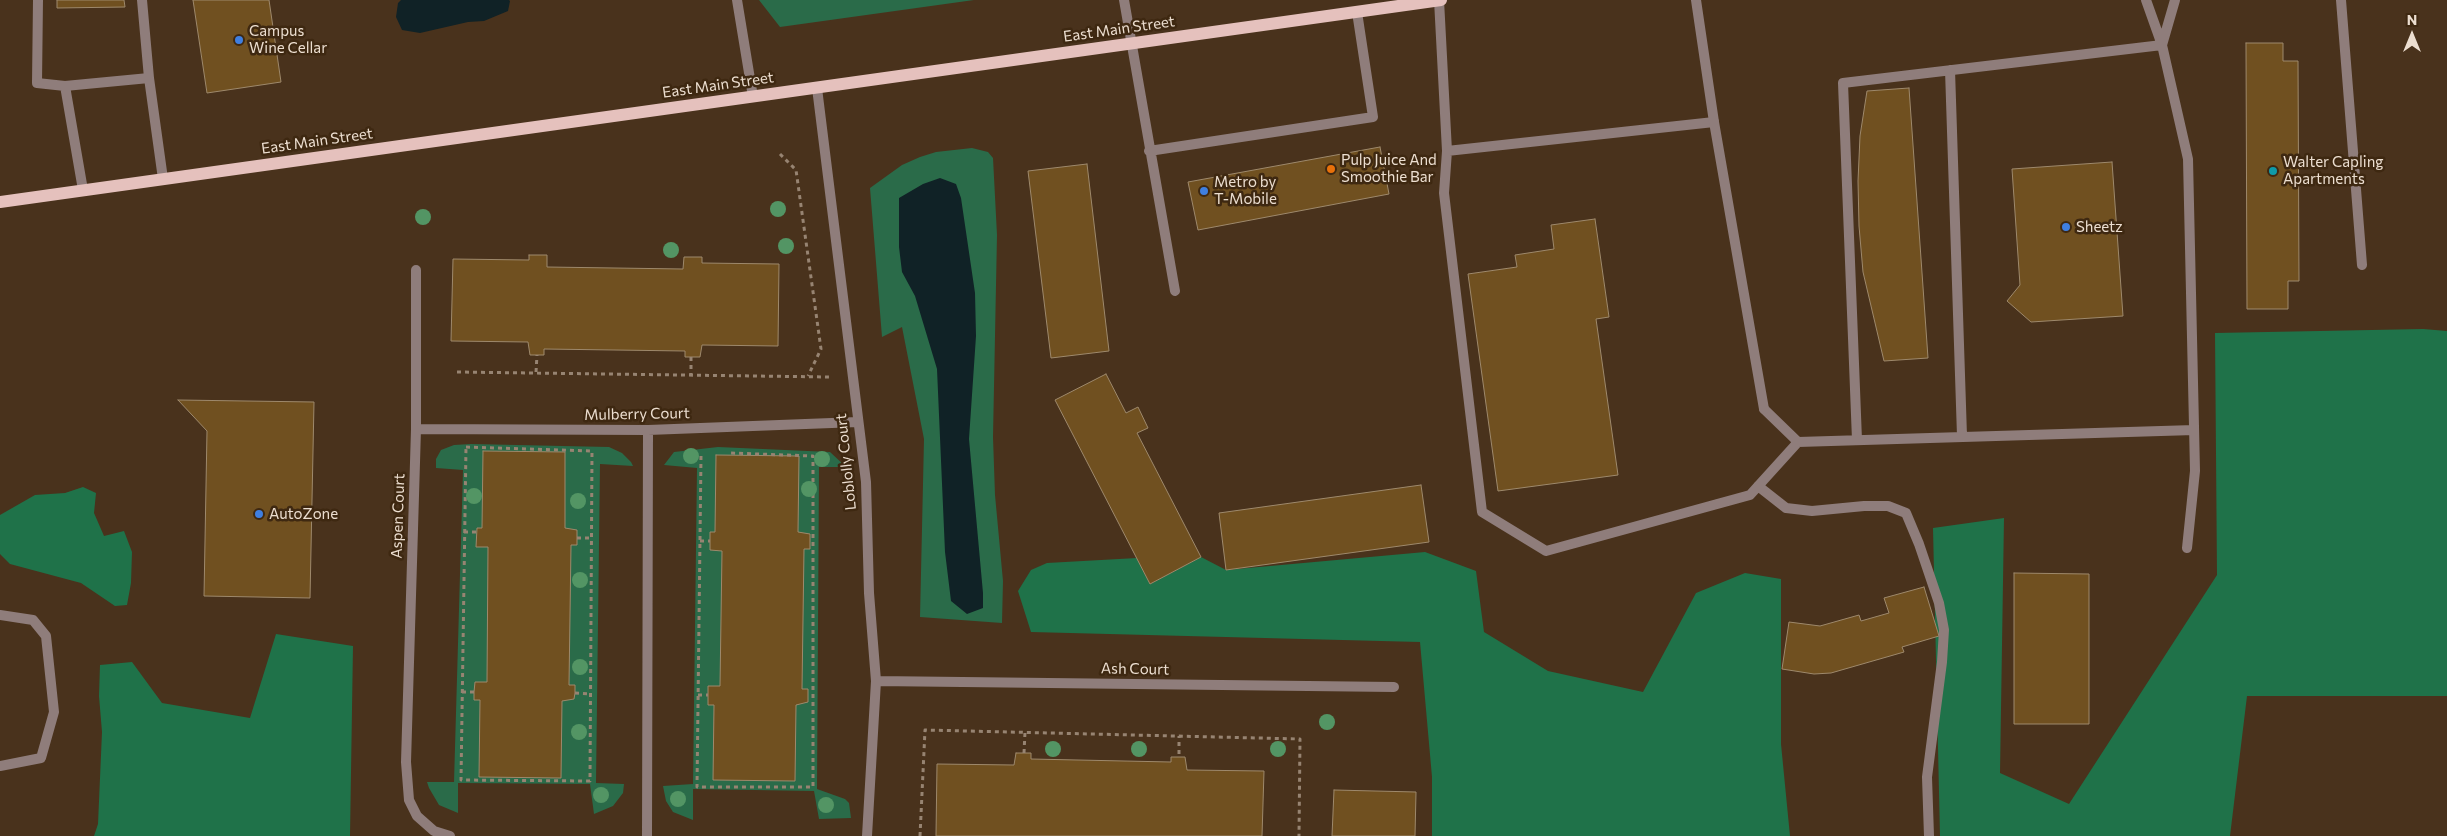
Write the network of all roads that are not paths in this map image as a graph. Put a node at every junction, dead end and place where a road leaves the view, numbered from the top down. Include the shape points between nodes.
1 (38, 0) edge
2 (142, 0) edge
3 (737, 0) edge
4 (1124, 0) edge
5 (1440, 0) edge
6 (1696, 0) edge
7 (2146, 0) edge
8 (2175, 0) edge
9 (2341, 0) edge
10 (1357, 12) junction
11 (1130, 44) junction
12 (2162, 44) junction
13 (1950, 70) junction
14 (149, 78) junction
15 (65, 86) junction
16 (817, 88) junction
17 (753, 97) junction
18 (1714, 122) junction
19 (1149, 151) junction
20 (1448, 151) junction
21 (163, 179) junction
22 (83, 190) junction
23 (0, 202) edge
24 (2362, 265) dead end
25 (416, 270) dead end
26 (1175, 291) dead end
27 (858, 422) junction
28 (416, 429) junction
29 (648, 430) junction
30 (2194, 430) junction
31 (1962, 436) junction
32 (1857, 440) junction
33 (1798, 442) junction
34 (1758, 486) junction
35 (2187, 548) dead end
36 (0, 615) edge
37 (876, 681) junction
38 (1394, 687) dead end
39 (0, 766) edge
40 (450, 836) edge
41 (647, 836) edge
42 (867, 836) edge
43 (1929, 836) edge

1 - 15 street via 37,83
2 - 14 street
3 - 17 street
4 - 11 street
5 - 10 main road, East Main Street
5 - 20 street
6 - 18 street
7 - 12 street
8 - 12 street
9 - 24 street
10 - 11 main road, East Main Street
10 - 19 street via 1373,117
11 - 16 main road, East Main Street
11 - 19 street
12 - 13 street
12 - 30 street via 2188,159
13 - 31 street
13 - 32 street via 1843,83
14 - 15 street
14 - 21 street
15 - 22 street
16 - 17 main road, East Main Street
16 - 27 street, Loblolly Court
17 - 21 main road, East Main Street
18 - 20 street
18 - 33 street via 1764,409
19 - 26 street
20 - 34 street via 1444,193 1482,512 1546,551 1750,495
21 - 22 main road, East Main Street
22 - 23 main road, East Main Street
25 - 28 street, Aspen Court
27 - 29 street, Mulberry Court
27 - 37 street, Loblolly Court via 866,482 869,593
28 - 29 street, Mulberry Court
28 - 40 street, Aspen Court via 406,762 409,800 417,816 434,832
29 - 41 street
30 - 31 street
30 - 35 street via 2195,471
31 - 32 street
32 - 33 street
33 - 34 street
34 - 43 street via 1786,508 1812,511 1888,506 1906,514 1933,586 1944,630 1927,777
36 - 39 street via 33,620 46,636 54,712 41,758
37 - 38 street, Ash Court
37 - 42 street, Loblolly Court

